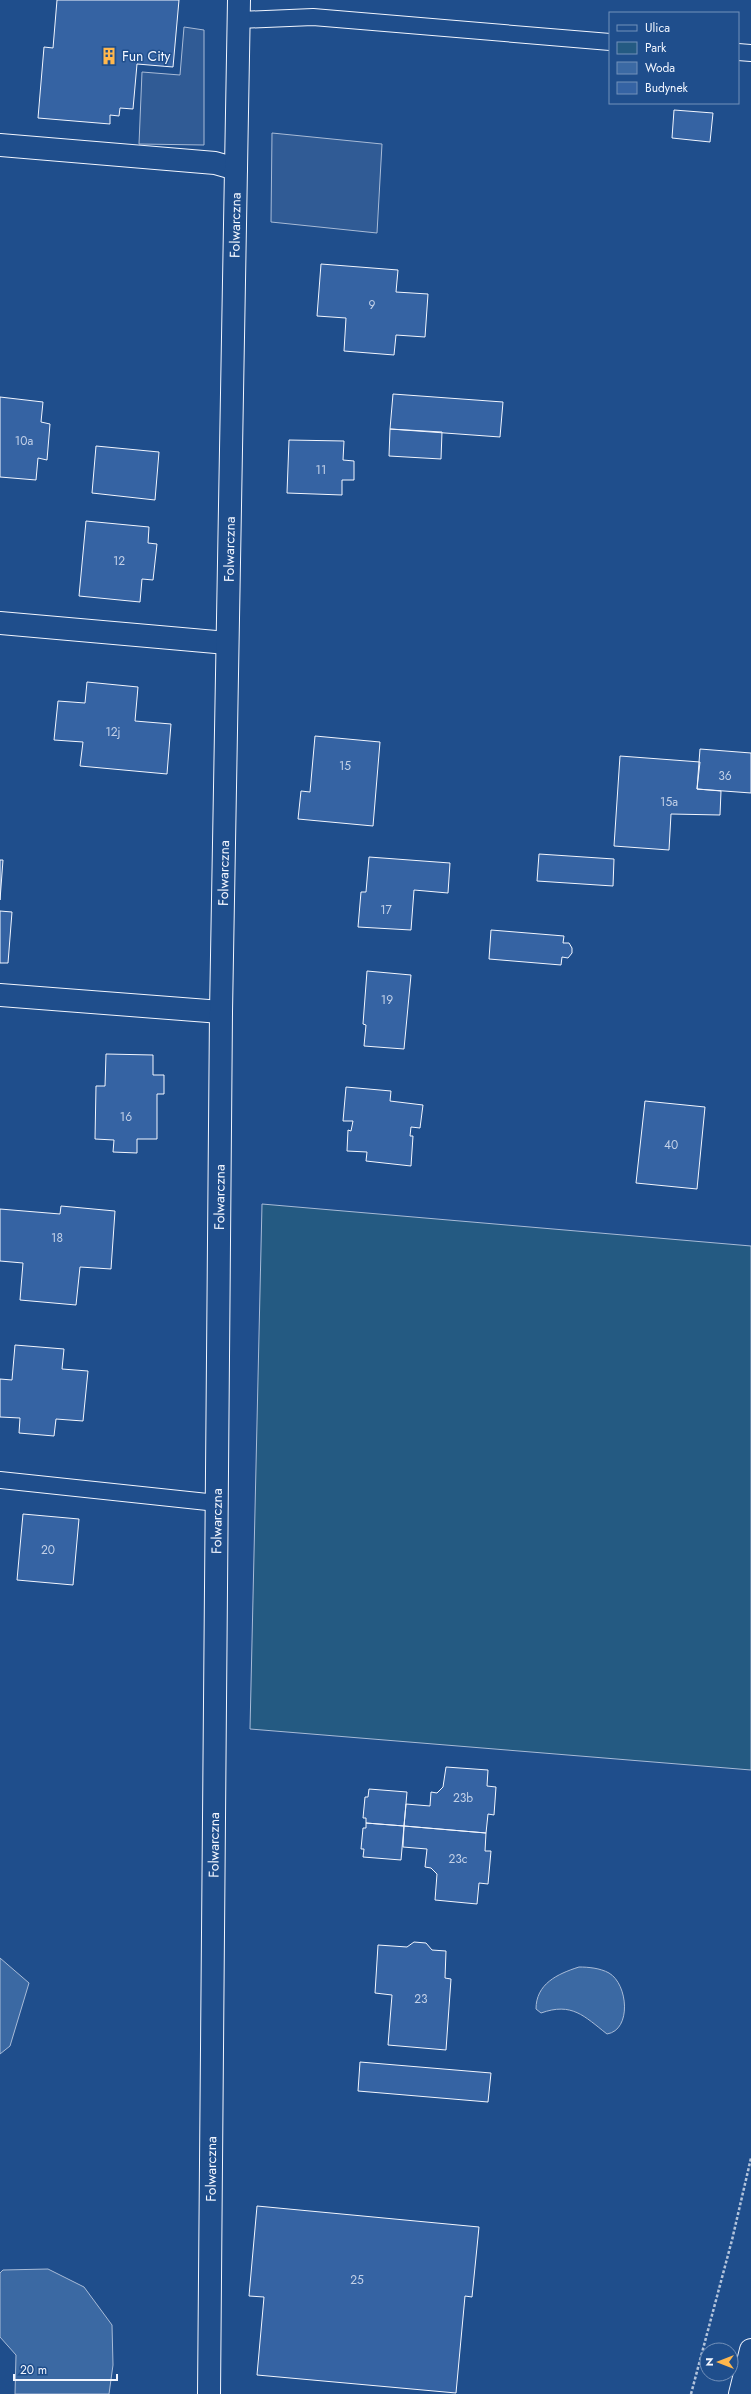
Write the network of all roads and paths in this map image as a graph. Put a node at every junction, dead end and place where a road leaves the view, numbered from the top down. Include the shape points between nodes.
1 (239, 10) edge
2 (609, 42) edge
3 (739, 52) edge
4 (751, 53) edge
5 (0, 145) edge
6 (236, 169) junction
7 (0, 623) edge
8 (227, 643) junction
9 (0, 995) edge
10 (221, 1012) junction
11 (0, 1480) edge
12 (217, 1503) junction
13 (751, 2158) edge
14 (751, 2350) edge
15 (209, 2394) edge
16 (691, 2394) edge
17 (740, 2394) edge

1 - 2 lane
1 - 6 street, Folwarczna
3 - 4 lane
5 - 6 street via 215,163
6 - 8 street, Folwarczna
7 - 8 street
8 - 10 street, Folwarczna
9 - 10 street
10 - 12 street, Folwarczna
11 - 12 lane
12 - 15 street, Folwarczna
13 - 16 path
14 - 17 street

